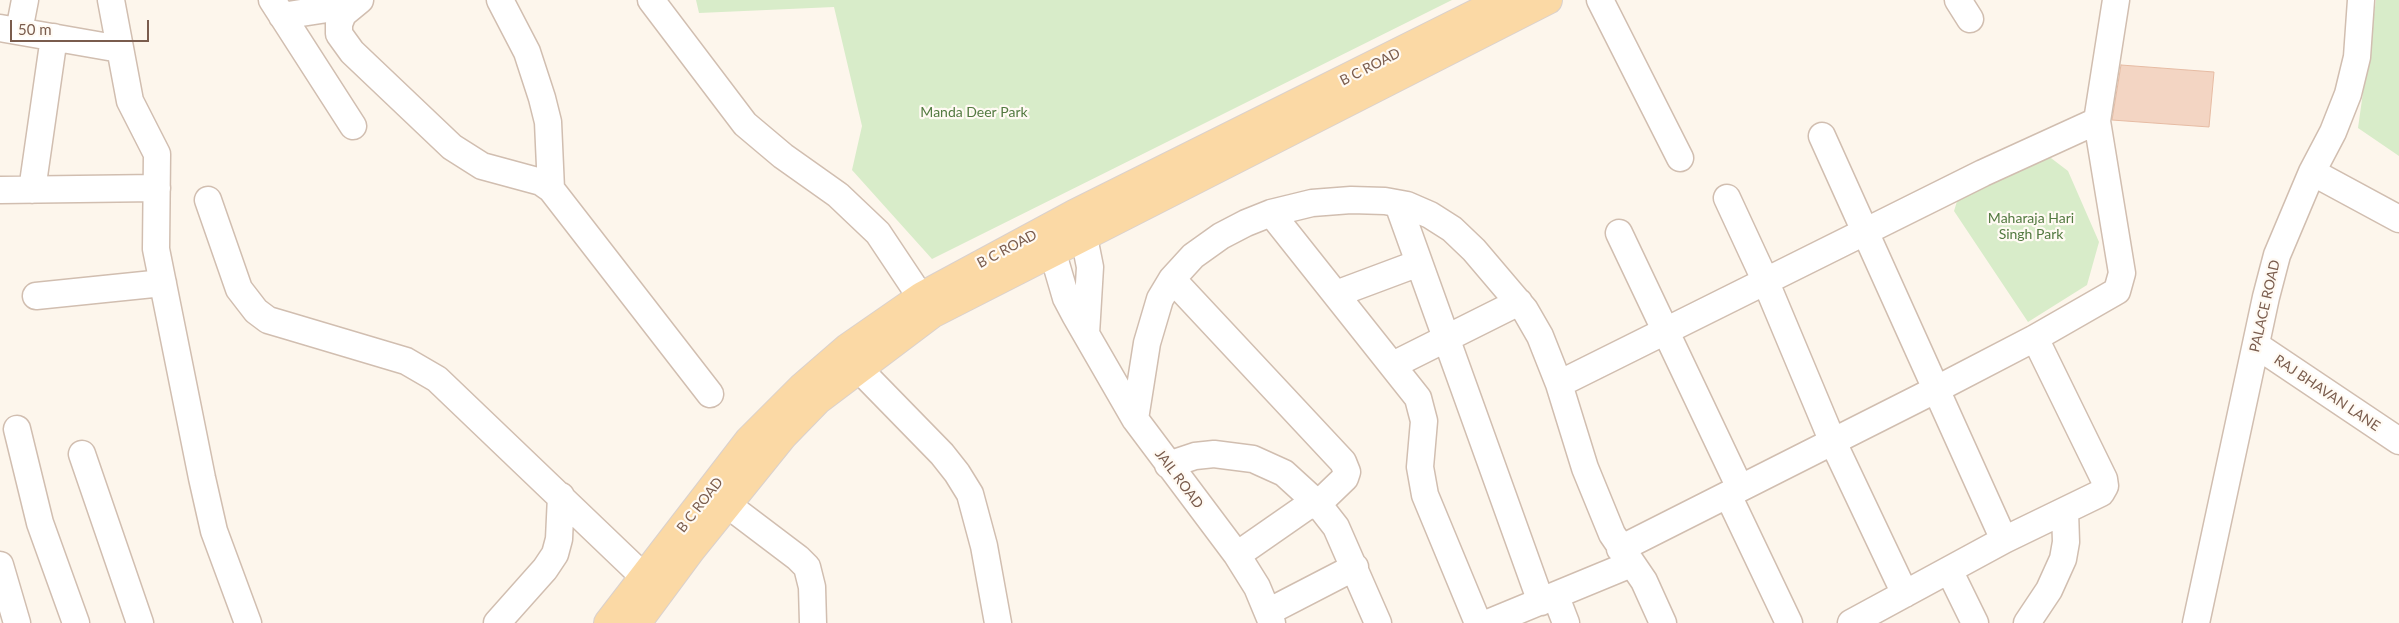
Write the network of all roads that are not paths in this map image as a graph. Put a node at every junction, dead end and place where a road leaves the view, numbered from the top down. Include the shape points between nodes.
1 (25, 0) edge
2 (111, 0) edge
3 (500, 0) edge
4 (651, 0) edge
5 (1503, 0) edge
6 (1548, 0) edge
7 (1600, 0) edge
8 (2116, 0) edge
9 (2361, 0) edge
10 (356, 3) edge
11 (277, 8) edge
12 (1472, 27) junction
13 (10, 29) edge
14 (54, 37) junction
15 (120, 49) junction
16 (2097, 121) junction
17 (353, 126) dead end
18 (1822, 136) dead end
19 (1680, 158) dead end
20 (2312, 172) junction
21 (158, 188) junction
22 (551, 189) junction
23 (0, 190) edge
24 (32, 190) junction
25 (1727, 198) dead end
26 (208, 200) dead end
27 (1398, 204) junction
28 (1270, 213) junction
29 (2399, 219) edge
30 (1079, 225) junction
31 (1620, 233) dead end
32 (1866, 233) junction
33 (1050, 240) junction
34 (1419, 263) junction
35 (1172, 279) junction
36 (1765, 280) junction
37 (163, 283) junction
38 (1336, 294) junction
39 (36, 296) dead end
40 (1518, 302) junction
41 (927, 305) junction
42 (1666, 331) junction
43 (1086, 334) junction
44 (2035, 338) junction
45 (1447, 339) junction
46 (2256, 345) junction
47 (1393, 365) junction
48 (858, 368) junction
49 (1559, 384) junction
50 (1935, 390) junction
51 (710, 394) dead end
52 (1135, 419) junction
53 (17, 429) dead end
54 (1832, 440) junction
55 (2399, 441) edge
56 (82, 454) dead end
57 (1168, 465) junction
58 (1734, 492) junction
59 (561, 496) junction
60 (728, 504) junction
61 (1318, 504) junction
62 (2065, 511) junction
63 (2004, 540) junction
64 (1237, 555) junction
65 (1626, 556) junction
66 (0, 565) edge
67 (1355, 567) junction
68 (1949, 570) junction
69 (644, 577) junction
70 (1906, 594) junction
71 (1548, 600) junction
72 (1270, 618) edge
73 (1855, 622) edge
74 (17, 623) edge
75 (76, 623) edge
76 (140, 623) edge
77 (248, 623) edge
78 (496, 623) edge
79 (608, 623) edge
80 (637, 623) edge
81 (813, 623) edge
82 (998, 623) edge
83 (1378, 623) edge
84 (1478, 623) edge
85 (1488, 623) edge
86 (1566, 623) edge
87 (1663, 623) edge
88 (1789, 623) edge
89 (1975, 623) edge
90 (2027, 623) edge
91 (2196, 623) edge

1 - 13 street
2 - 15 street
3 - 22 street via 527,52 542,98 548,122
4 - 41 street via 745,124 861,215 888,247
5 - 12 main road
6 - 12 main road
7 - 19 street
8 - 16 street
9 - 20 street, PALACE ROAD via 2357,57 2348,94
10 - 11 street
10 - 22 street via 343,14 339,24 345,42 446,142 482,166 541,182
11 - 17 street
12 - 30 main road
13 - 14 street
14 - 15 street
14 - 24 street
15 - 21 street via 134,111 157,154
16 - 32 street via 1982,173
16 - 44 street via 2122,273 2120,283 2111,296
18 - 32 street
20 - 29 street
20 - 46 street, PALACE ROAD via 2276,255
21 - 24 street
21 - 37 street via 156,249
22 - 51 street
23 - 24 street
25 - 36 street
26 - 59 street via 239,289 256,311 268,320 378,352 423,370 464,402
27 - 28 street via 1351,200 1312,203
27 - 34 street
27 - 40 street via 1430,215 1452,229
28 - 35 street via 1221,236 1193,256
28 - 38 street
30 - 33 main road
30 - 43 street via 1090,267
31 - 42 street
32 - 36 street
32 - 50 street
33 - 41 main road
33 - 43 street, JAIL ROAD via 1066,298
34 - 38 street
34 - 45 street
35 - 52 street via 1153,319
35 - 61 street via 1344,462 1345,478
36 - 42 street
36 - 54 street
37 - 39 street
37 - 77 street via 214,531
38 - 47 street
40 - 45 street
40 - 49 street via 1540,336
41 - 48 main road
41 - 69 main road, B C ROAD via 847,348 802,387 749,440
42 - 49 street
42 - 58 street
43 - 52 street, JAIL ROAD
44 - 50 street
44 - 62 street via 2105,486 2102,493
45 - 47 street
45 - 71 street
46 - 55 street, RAJ BHAVAN LANE
46 - 91 street, PALACE ROAD
47 - 84 street via 1412,388 1422,409 1420,467 1425,495
48 - 60 main road via 818,400 783,436
48 - 82 street via 942,454 970,494 984,546
49 - 65 street via 1585,468 1612,534
50 - 54 street
50 - 63 street
52 - 57 street, JAIL ROAD
53 - 75 street via 42,530
54 - 58 street
54 - 70 street
56 - 76 street
57 - 61 street via 1214,454 1253,459 1284,473
57 - 64 street, JAIL ROAD
58 - 65 street
58 - 88 street
59 - 69 street
59 - 78 street via 560,539 555,554 545,570
60 - 80 main road
60 - 81 street via 807,566 812,587
61 - 64 street via 1306,507
61 - 67 street via 1336,527
62 - 63 street
62 - 90 street via 2063,559 2049,590
63 - 68 street
64 - 72 street, JAIL ROAD
65 - 71 street
65 - 87 street via 1650,592
66 - 74 street
67 - 72 street
67 - 83 street
68 - 70 street
68 - 89 street
69 - 79 main road, B C ROAD
70 - 73 street
71 - 85 street
71 - 86 street

